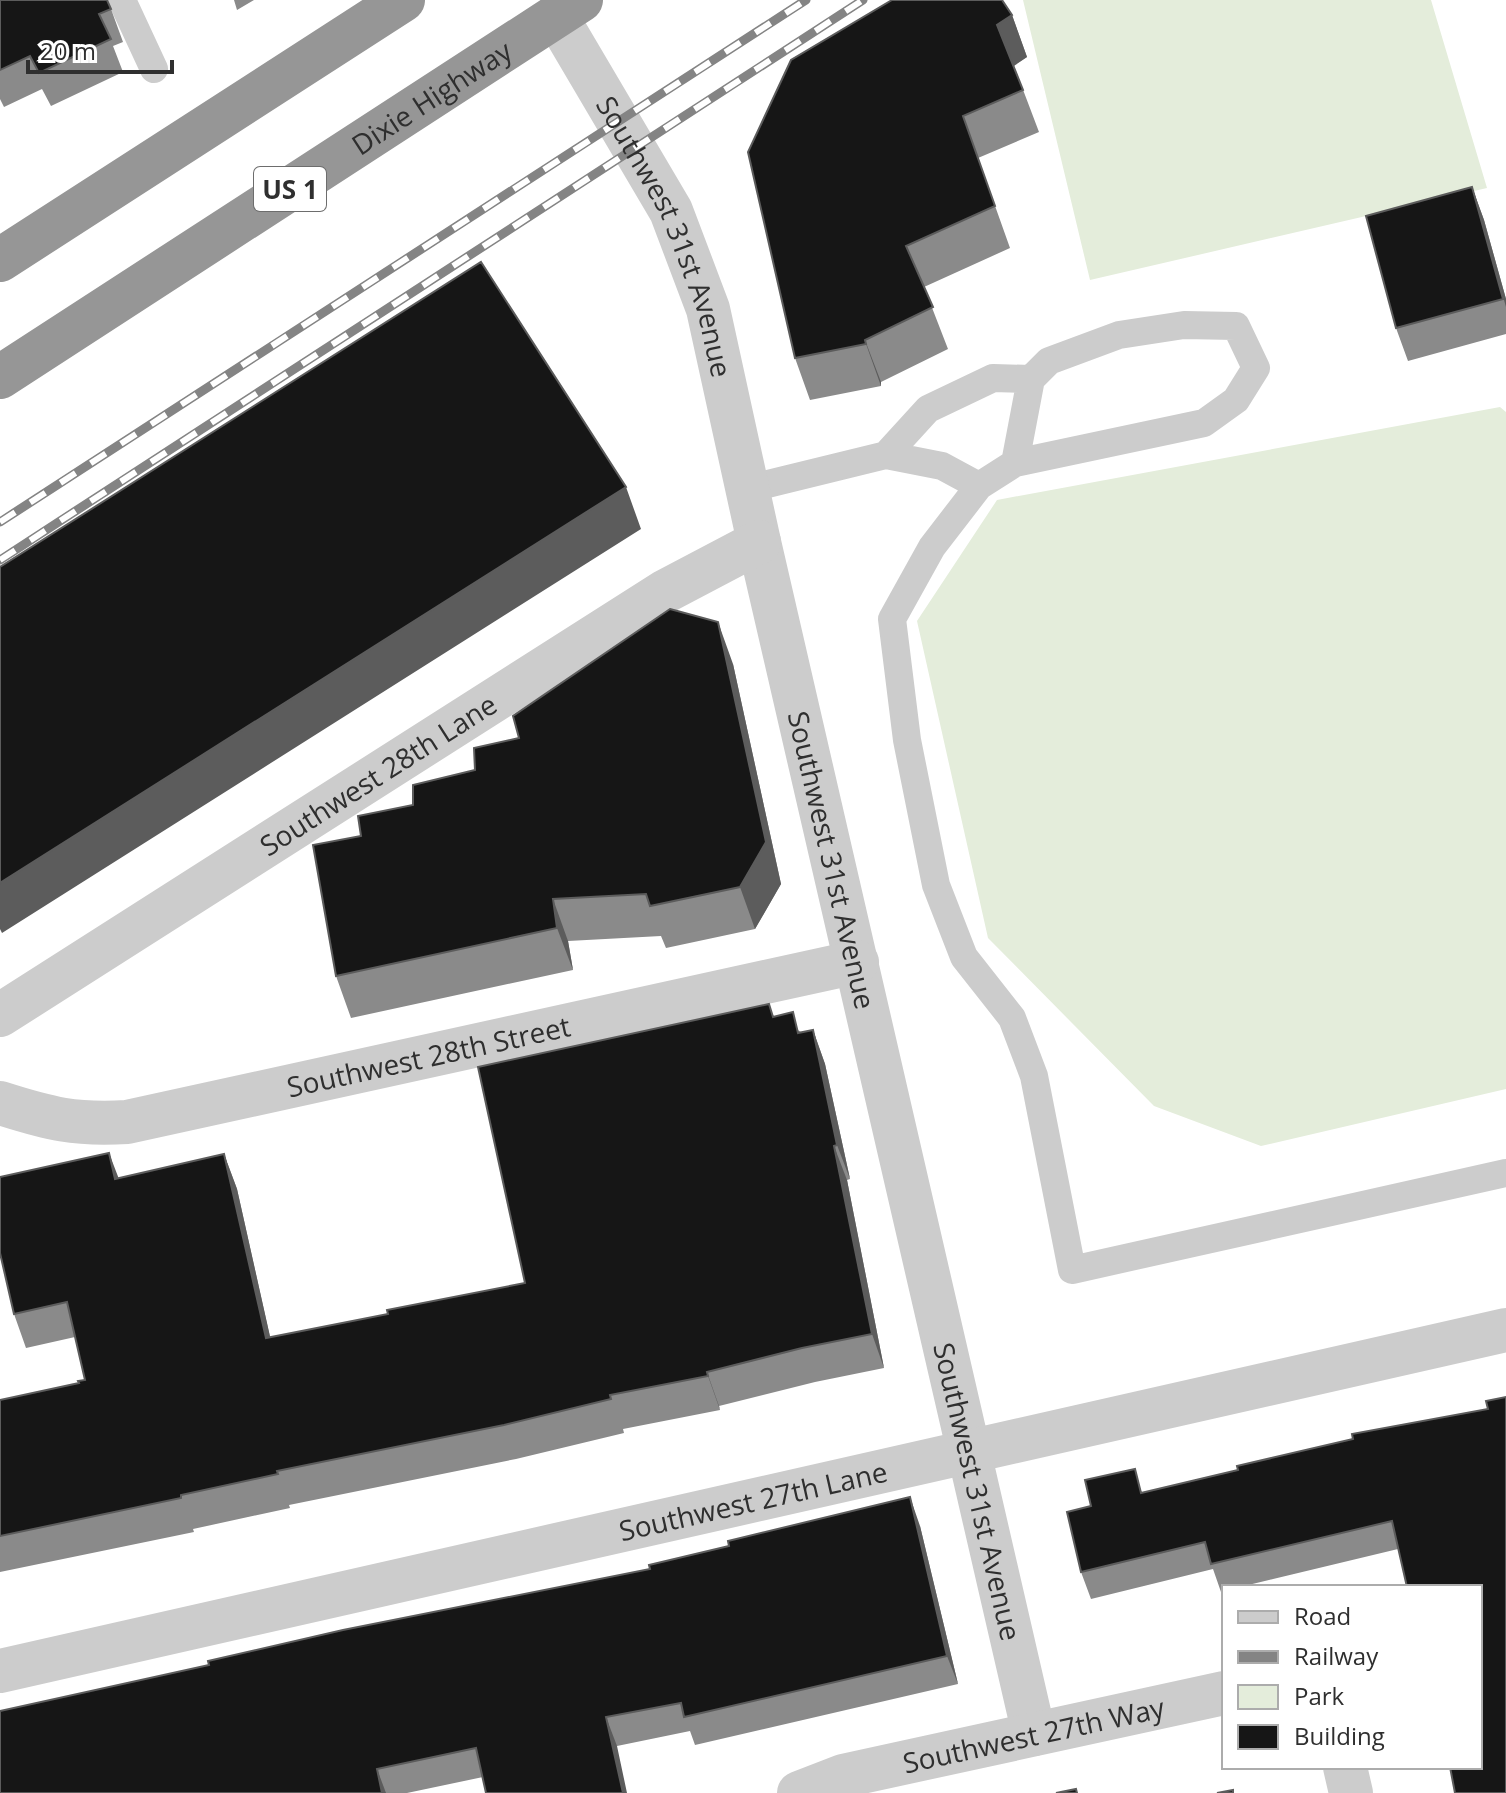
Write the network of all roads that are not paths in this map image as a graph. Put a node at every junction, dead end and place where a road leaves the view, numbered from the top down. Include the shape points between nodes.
1 (122, 0) edge
2 (403, 0) edge
3 (568, 8) edge
4 (154, 69) dead end
5 (0, 260) edge
6 (0, 377) edge
7 (1031, 379) junction
8 (886, 455) junction
9 (1015, 463) junction
10 (979, 486) junction
11 (747, 489) junction
12 (759, 542) junction
13 (857, 962) junction
14 (0, 1015) edge
15 (0, 1103) edge
16 (1506, 1173) edge
17 (1506, 1330) edge
18 (969, 1450) junction
19 (0, 1671) edge
20 (1222, 1693) edge
21 (1034, 1734) junction
22 (1345, 1769) edge
23 (799, 1793) edge
24 (1351, 1793) edge

1 - 4 lane
2 - 5 highway
3 - 6 highway, Dixie Highway / US 1
3 - 11 street, Southwest 31st Avenue via 683,237 708,309
7 - 8 lane via 993,378 928,409
7 - 9 lane
7 - 9 lane via 1049,361 1119,335 1184,325 1236,326 1256,368 1236,400 1204,423
8 - 10 lane via 942,466
8 - 11 lane
9 - 10 lane
10 - 16 lane via 932,547 892,619 907,740 936,885 964,957 1012,1018 1034,1076 1072,1270
11 - 12 street, Southwest 31st Avenue
12 - 13 street, Southwest 31st Avenue
12 - 14 street, Southwest 28th Lane via 664,592
13 - 15 street, Southwest 28th Street via 127,1122 50,1119
13 - 18 street, Southwest 31st Avenue
17 - 18 street, Southwest 27th Lane
18 - 19 street, Southwest 27th Lane
18 - 21 street, Southwest 31st Avenue
20 - 21 street, Southwest 27th Way
21 - 23 street, Southwest 27th Way via 843,1776
22 - 24 street

